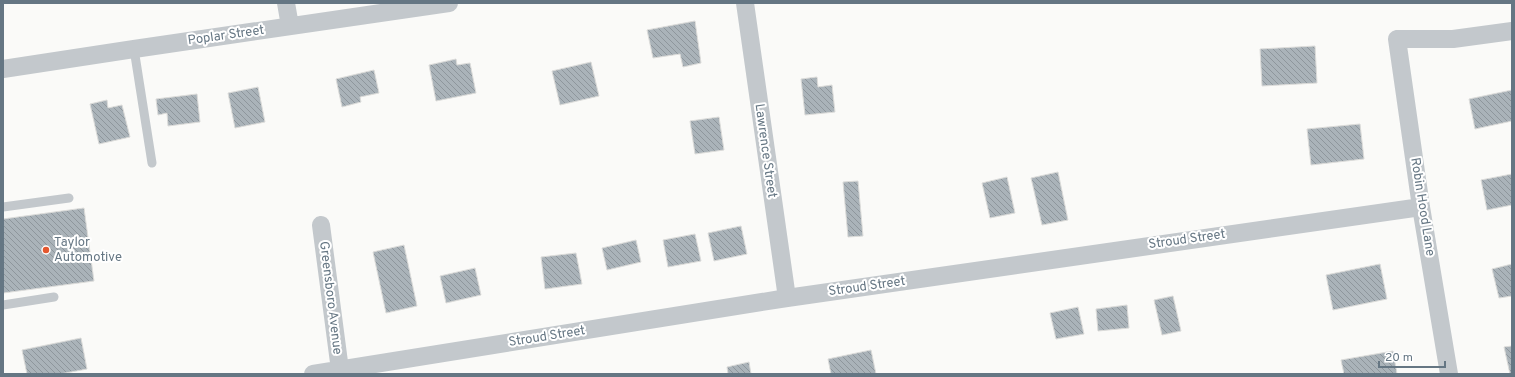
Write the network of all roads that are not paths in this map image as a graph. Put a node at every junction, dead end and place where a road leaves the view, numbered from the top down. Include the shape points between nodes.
1 (286, 3) edge
2 (449, 3) edge
3 (745, 3) edge
4 (290, 26) junction
5 (1512, 31) edge
6 (134, 49) junction
7 (3, 69) edge
8 (152, 162) dead end
9 (69, 198) dead end
10 (1421, 206) junction
11 (3, 207) edge
12 (321, 225) dead end
13 (54, 297) dead end
14 (786, 298) junction
15 (3, 305) edge
16 (340, 370) junction
17 (313, 374) edge
18 (1449, 374) edge

1 - 4 street
2 - 4 street, Poplar Street
3 - 14 street, Lawrence Street
4 - 6 street, Poplar Street
5 - 10 street, Robin Hood Lane via 1452,39 1397,39
6 - 7 street, Poplar Street
6 - 8 lane
9 - 11 lane
10 - 14 street, Stroud Street
10 - 18 street, Robin Hood Lane
12 - 16 street, Greensboro Avenue
13 - 15 lane
14 - 16 street, Stroud Street
16 - 17 street, Stroud Street

